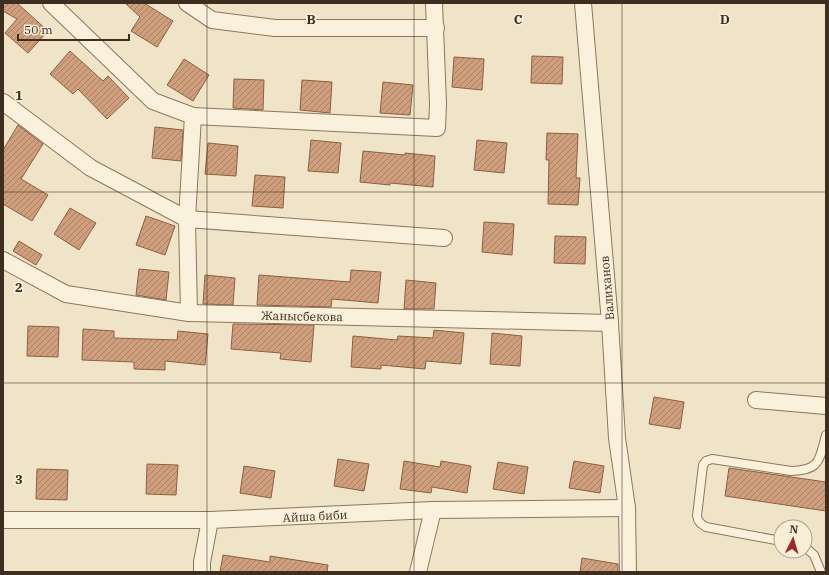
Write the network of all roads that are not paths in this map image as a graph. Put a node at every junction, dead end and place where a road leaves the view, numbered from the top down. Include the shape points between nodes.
1 (51, 3) edge
2 (187, 3) edge
3 (434, 3) edge
4 (583, 3) edge
5 (436, 28) junction
6 (3, 102) edge
7 (193, 116) junction
8 (187, 219) junction
9 (444, 238) dead end
10 (3, 260) edge
11 (189, 313) junction
12 (610, 323) junction
13 (756, 400) dead end
14 (826, 406) edge
15 (826, 435) edge
16 (627, 508) junction
17 (433, 510) junction
18 (3, 520) edge
19 (210, 520) junction
20 (773, 540) edge
21 (813, 554) edge
22 (202, 572) edge
23 (418, 572) edge
24 (628, 572) edge
25 (821, 572) edge

1 - 7 street via 153,101
2 - 5 street via 212,20 275,28
3 - 5 street
4 - 12 street, Валиханов
5 - 7 street via 437,128
6 - 8 street via 92,168
7 - 8 street
8 - 9 street
8 - 11 street
10 - 11 street, Жанысбекова via 66,294
11 - 12 street, Жанысбекова
12 - 16 street, Валиханов via 617,438
13 - 14 street
15 - 20 lane via 820,458 812,468 801,471 712,458 703,465 698,520 706,527
16 - 17 street, Айша биби
16 - 24 street, Валиханов
17 - 19 street, Айша биби
17 - 23 street
18 - 19 street, Айша биби
19 - 22 street
21 - 25 lane

